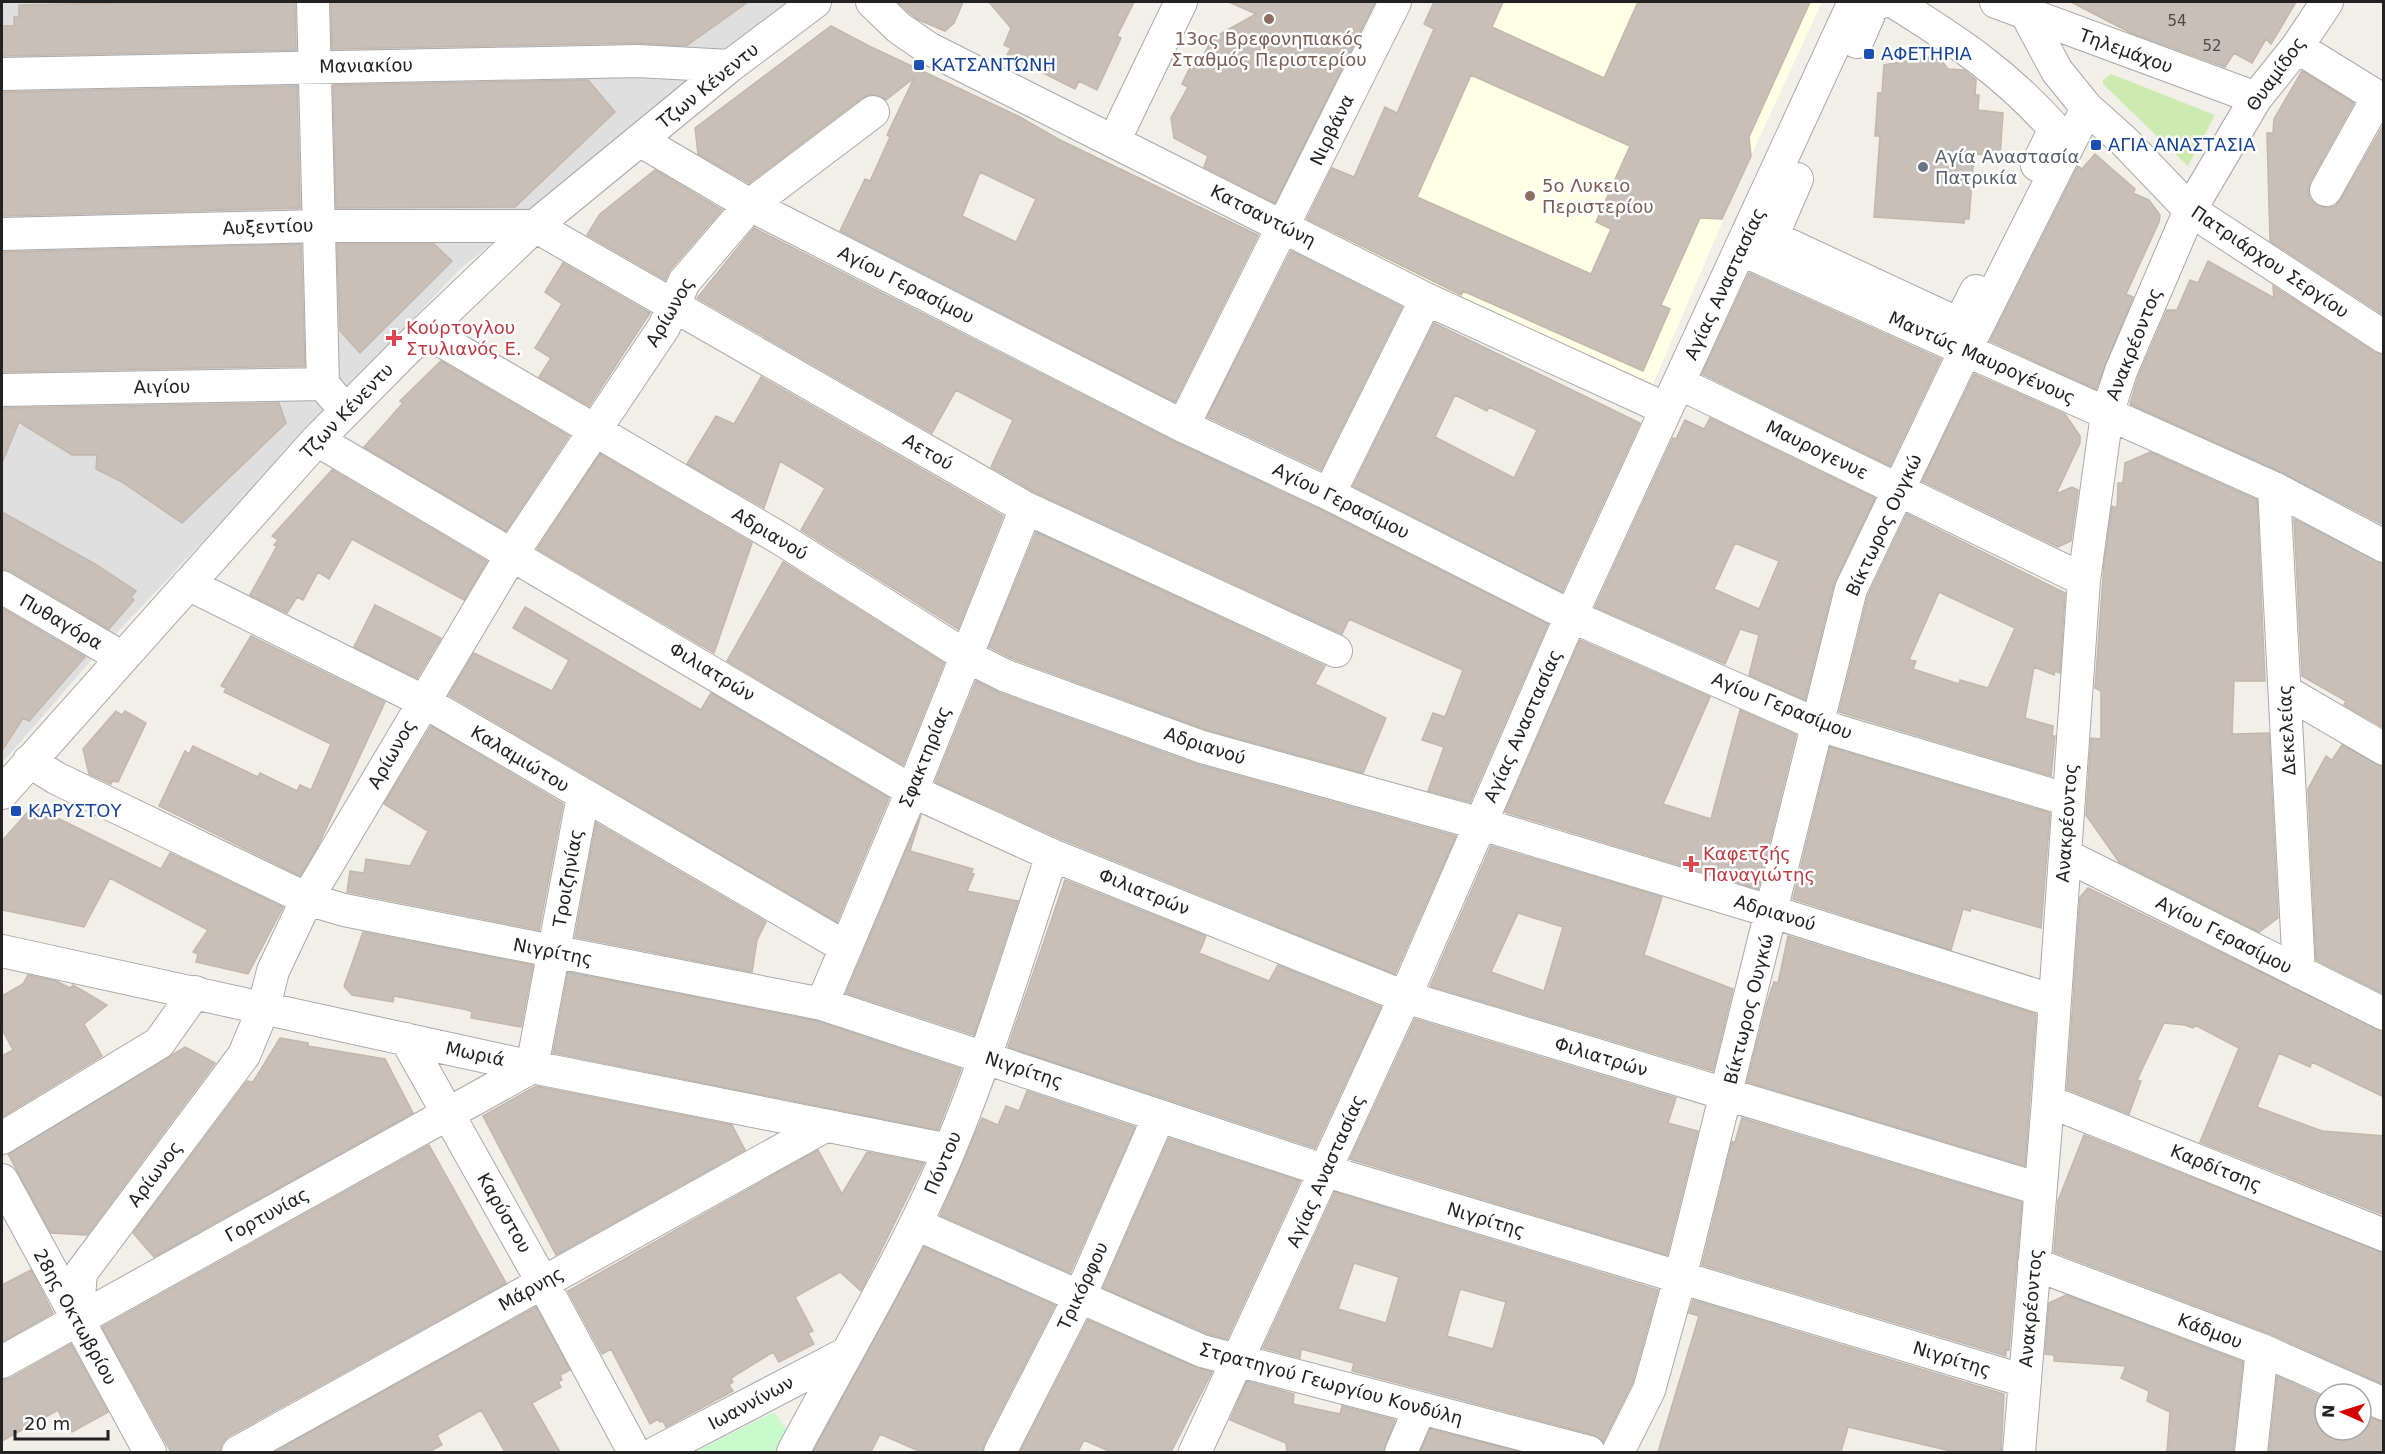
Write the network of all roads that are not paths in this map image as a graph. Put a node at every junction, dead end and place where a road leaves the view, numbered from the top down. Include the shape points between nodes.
1 (313, 2) edge
2 (815, 2) edge
3 (872, 2) edge
4 (1181, 2) edge
5 (1395, 2) edge
6 (1854, 2) edge
7 (1882, 2) edge
8 (1894, 2) edge
9 (1996, 2) edge
10 (2326, 2) edge
11 (2031, 8) edge
12 (2297, 47) junction
13 (730, 66) junction
14 (315, 67) junction
15 (2, 74) edge
16 (2256, 98) junction
17 (2381, 99) edge
18 (2087, 108) junction
19 (873, 112) dead end
20 (641, 141) junction
21 (1114, 141) junction
22 (2326, 190) dead end
23 (750, 205) junction
24 (2190, 210) junction
25 (320, 225) junction
26 (535, 226) junction
27 (1285, 227) junction
28 (2, 234) edge
29 (1742, 250) junction
30 (1426, 299) junction
31 (672, 305) junction
32 (425, 331) junction
33 (2384, 337) edge
34 (1958, 339) junction
35 (323, 384) junction
36 (2, 390) edge
37 (1672, 396) junction
38 (345, 410) junction
39 (2107, 414) junction
40 (1184, 426) junction
41 (593, 430) junction
42 (317, 440) junction
43 (1899, 489) junction
44 (2274, 489) junction
45 (1329, 494) junction
46 (1026, 508) junction
47 (2384, 546) edge
48 (512, 554) junction
49 (2084, 580) junction
50 (188, 584) junction
51 (2, 587) edge
52 (1571, 616) junction
53 (1336, 651) dead end
54 (966, 656) junction
55 (121, 657) junction
56 (2285, 691) junction
57 (423, 701) junction
58 (1818, 725) junction
59 (2384, 749) edge
60 (29, 761) junction
61 (912, 791) junction
62 (2, 793) edge
63 (583, 796) junction
64 (2068, 800) junction
65 (1480, 824) junction
66 (1052, 855) junction
67 (2065, 855) junction
68 (307, 899) junction
69 (1773, 912) junction
70 (845, 947) junction
71 (2, 951) edge
72 (555, 952) junction
73 (2299, 972) junction
74 (195, 992) junction
75 (1405, 997) junction
76 (2054, 1001) junction
77 (822, 1004) junction
78 (264, 1007) junction
79 (2384, 1014) edge
80 (406, 1039) junction
81 (984, 1057) junction
82 (532, 1067) junction
83 (1727, 1095) junction
84 (2048, 1101) junction
85 (448, 1115) junction
86 (1159, 1116) junction
87 (825, 1126) junction
88 (2, 1138) edge
89 (949, 1150) junction
90 (1326, 1171) junction
91 (2, 1180) edge
92 (2040, 1189) junction
93 (916, 1224) junction
94 (2384, 1235) edge
95 (2034, 1264) junction
96 (1680, 1278) junction
97 (543, 1283) junction
98 (1080, 1296) junction
99 (76, 1320) junction
100 (2262, 1350) junction
101 (845, 1353) junction
102 (1240, 1359) junction
103 (2, 1362) edge
104 (2025, 1381) junction
105 (2384, 1404) edge
106 (1420, 1408) junction
107 (150, 1452) edge
108 (238, 1452) edge
109 (633, 1452) edge
110 (657, 1452) edge
111 (792, 1452) edge
112 (1000, 1452) edge
113 (1195, 1452) edge
114 (1401, 1452) edge
115 (1589, 1452) edge
116 (1618, 1452) edge
117 (2019, 1452) edge
118 (2251, 1452) edge

1 - 14 street
2 - 13 street, Τζων Κένεντυ
3 - 21 street, Κατσαντώνη via 928,48
4 - 21 street
5 - 27 street, Νιρβάνα
6 - 29 street, Αγίας Αναστασίας
7 - 34 street via 1873,5 1772,237
8 - 34 street via 1975,53 2023,93 2055,129
9 - 11 street, Τηλεμάχου
10 - 12 street, Θυαμίδος
11 - 16 street, Τηλεμάχου
11 - 18 street, Πατριάρχου Σεργίου via 2057,71
12 - 16 street, Θυαμίδος
12 - 17 street
13 - 14 street, Μανιακίου via 638,61
13 - 20 street, Τζων Κένεντυ
14 - 15 street, Μανιακίου
14 - 25 street
16 - 24 street, Θυαμίδος
17 - 22 street
18 - 24 street, Πατριάρχου Σεργίου
18 - 34 street, Βίκτωρος Ουγκώ
19 - 23 street, Αρίωνος
20 - 23 street, Αγίου Γερασίμου
20 - 26 street, Τζων Κένεντυ
21 - 27 street, Κατσαντώνη
23 - 31 street, Αρίωνος via 684,282
23 - 40 street, Αγίου Γερασίμου
24 - 33 street, Πατριάρχου Σεργίου
24 - 39 street, Ανακρέοντος via 2121,371
25 - 26 street, Αυξεντίου
25 - 28 street, Αυξεντίου
25 - 35 street
26 - 31 street, Αετού
26 - 32 street, Τζων Κένεντυ
27 - 30 street, Κατσαντώνη
27 - 40 street, Νιρβάνα
29 - 34 street, Μαντώς Μαυρογένους
29 - 37 street, Αγίας Αναστασίας
30 - 37 street, Κατσαντώνη
30 - 45 street
31 - 41 street, Αρίωνος via 664,327
31 - 46 street, Αετού
32 - 38 street, Τζων Κένεντυ
32 - 41 street, Αδριανού
34 - 39 street, Μαντώς Μαυρογένους
34 - 43 street, Βίκτωρος Ουγκώ
35 - 36 street, Αιγίου
35 - 38 street
37 - 43 street, Μαυρογενυε
37 - 52 street, Αγίας Αναστασίας
38 - 42 street, Τζων Κένεντυ
39 - 44 street, Μαντώς Μαυρογένους
39 - 49 street, Ανακρέοντος
40 - 45 street, Αγίου Γερασίμου
41 - 48 street, Αρίωνος
41 - 54 street, Αδριανού via 781,539
42 - 48 street, Φιλιατρών
42 - 50 street, Τζων Κένεντυ
43 - 49 street, Μαυρογενυε
43 - 58 street, Βίκτωρος Ουγκώ via 1851,589
44 - 47 street, Μαντώς Μαυρογένους
44 - 56 street, Δεκελείας
45 - 52 street, Αγίου Γερασίμου
46 - 53 street, Αετού
46 - 54 street, Σφακτηρίας
48 - 57 street, Αρίωνος
48 - 61 street, Φιλιατρών
49 - 64 street, Ανακρέοντος
50 - 55 street, Τζων Κένεντυ
50 - 57 street, Καλαμιώτου
51 - 55 street, Πυθαγόρα
52 - 58 street, Αγίου Γερασίμου
52 - 65 street, Αγίας Αναστασίας
54 - 61 street, Σφακτηρίας
54 - 65 street, Αδριανού via 1006,676 1202,747
55 - 60 street, Τζων Κένεντυ
56 - 59 street
56 - 73 street, Δεκελείας
57 - 63 street, Καλαμιώτου
57 - 68 street, Αρίωνος
58 - 64 street, Αγίου Γερασίμου
58 - 69 street, Βίκτωρος Ουγκώ
60 - 62 street, Τζων Κένεντυ
60 - 68 street, Νιγρίτης via 56,778
61 - 66 street, Φιλιατρών
61 - 70 street, Σφακτηρίας
63 - 70 street, Καλαμιώτου
63 - 72 street, Τροιζηνίας
64 - 67 street, Ανακρέοντος
65 - 69 street, Αδριανού
65 - 75 street, Αγίας Αναστασίας
66 - 75 street, Φιλιατρών
66 - 81 street, Πόντου
67 - 73 street, Αγίου Γερασίμου
67 - 76 street, Ανακρέοντος
68 - 72 street, Νιγρίτης via 344,910
68 - 78 street, Αρίωνος via 273,971
69 - 76 street, Αδριανού
69 - 83 street, Βίκτωρος Ουγκώ
70 - 77 street, Σφακτηρίας
71 - 74 street, Μωριά
72 - 77 street, Νιγρίτης
72 - 82 street, Τροιζηνίας
73 - 79 street, Αγίου Γερασίμου
74 - 78 street, Μωριά
74 - 88 street via 159,1043
75 - 83 street, Φιλιατρών
75 - 90 street, Αγίας Αναστασίας
76 - 84 street, Ανακρέοντος
77 - 81 street, Νιγρίτης
78 - 80 street, Μωριά
78 - 99 street, Αρίωνος via 244,1055 81,1273
80 - 82 street, Μωριά
80 - 85 street, Καρύστου
81 - 86 street, Νιγρίτης
81 - 89 street, Πόντου
82 - 85 street, Γορτυνίας
82 - 87 street, Μωριά
83 - 92 street, Φιλιατρών
83 - 96 street, Βίκτωρος Ουγκώ
84 - 92 street, Ανακρέοντος
84 - 94 street, Καρδίτσης
85 - 97 street, Καρύστου
85 - 99 street, Γορτυνίας
86 - 90 street, Νιγρίτης
86 - 98 street, Τρικόρφου
87 - 89 street, Μωριά
87 - 97 street, Μάρνης
89 - 93 street, Πόντου
90 - 96 street, Νιγρίτης
90 - 102 street, Αγίας Αναστασίας
91 - 99 street, 28ης Οκτωβρίου
92 - 95 street, Ανακρέοντος
93 - 98 street, Στρατηγού Γεωργίου Κονδύλη
93 - 101 street, Πόντου
95 - 100 street, Κάδμου
95 - 104 street, Ανακρέοντος
96 - 104 street, Νιγρίτης
96 - 116 street, Βίκτωρος Ουγκώ via 1649,1390
97 - 108 street, Μάρνης
97 - 109 street, Καρύστου
98 - 102 street, Στρατηγού Γεωργίου Κονδύλη via 1202,1350
98 - 112 street, Τρικόρφου
99 - 103 street, Γορτυνίας
99 - 107 street, 28ης Οκτωβρίου
100 - 105 street, Κάδμου
100 - 118 street
101 - 110 street, Ιωαννίνων
101 - 111 street, Πόντου
102 - 106 street, Στρατηγού Γεωργίου Κονδύλη
102 - 113 street, Αγίας Αναστασίας
104 - 117 street, Ανακρέοντος
106 - 114 street
106 - 115 street, Στρατηγού Γεωργίου Κονδύλη

